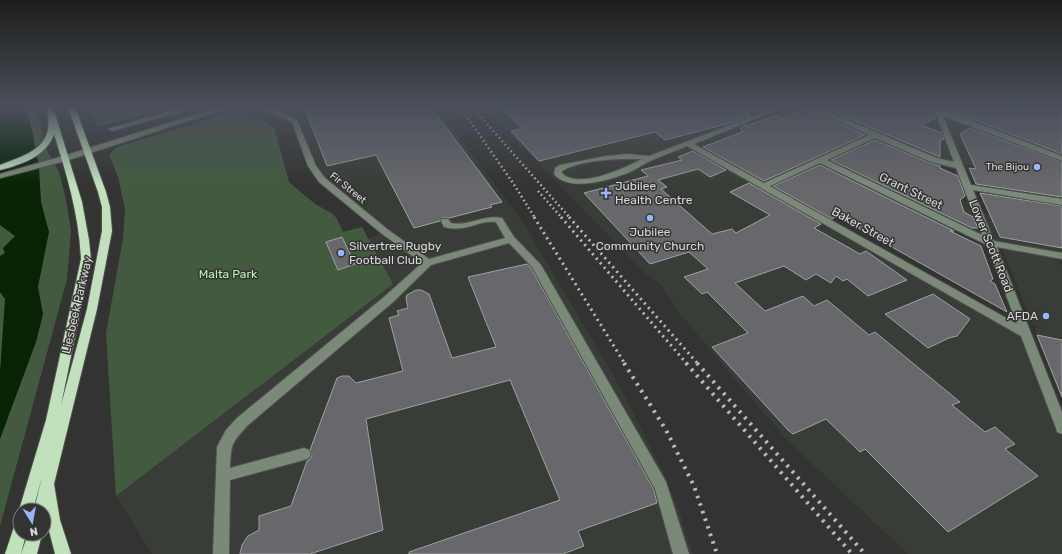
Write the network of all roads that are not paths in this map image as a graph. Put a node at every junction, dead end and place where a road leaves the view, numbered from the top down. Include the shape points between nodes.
1 (50, 133) edge
2 (57, 133) edge
3 (80, 133) edge
4 (145, 133) edge
5 (300, 133) edge
6 (717, 133) edge
7 (870, 133) edge
8 (946, 133) edge
9 (995, 133) edge
10 (875, 135) junction
11 (689, 144) junction
12 (86, 149) junction
13 (65, 156) junction
14 (650, 158) junction
15 (1062, 159) edge
16 (821, 160) junction
17 (959, 166) junction
18 (0, 168) edge
19 (0, 176) edge
20 (764, 186) junction
21 (968, 187) junction
22 (1062, 202) edge
23 (445, 221) dead end
24 (511, 239) junction
25 (991, 243) junction
26 (1062, 256) edge
27 (428, 263) junction
28 (1024, 333) junction
29 (1061, 422) edge
30 (304, 454) dead end
31 (223, 476) junction
32 (48, 484) junction
33 (28, 502) edge
34 (43, 502) edge
35 (16, 542) edge
36 (33, 542) edge
37 (13, 554) edge
38 (29, 554) edge
39 (64, 554) edge
40 (221, 554) edge
41 (681, 554) edge

1 - 18 main road via 43,146 25,158
2 - 13 main road, Liesbeek Parkway
3 - 12 main road, Liesbeek Parkway
4 - 12 street
5 - 27 street, Fir Street via 316,173 322,180
6 - 11 street
7 - 10 street
8 - 17 street, Lower Scott Road
9 - 15 street
10 - 16 street
10 - 17 street via 934,160
11 - 14 street
11 - 20 street, Baker Street
12 - 13 street
12 - 32 main road, Liesbeek Parkway via 106,207 105,244 92,309
13 - 18 street
13 - 19 street
13 - 33 main road, Liesbeek Parkway via 82,216 86,259 52,420
14 - 14 street via 616,157 562,167 558,174 568,181 587,181 623,172
16 - 20 street
16 - 25 street, Grant Street
17 - 21 street, Lower Scott Road
20 - 28 street, Baker Street
21 - 22 street
21 - 25 street, Lower Scott Road
23 - 24 street via 453,228 489,219 499,220
24 - 27 street
24 - 41 street via 536,265 661,487
25 - 26 street, Grant Street
25 - 28 street, Lower Scott Road
27 - 31 street via 236,428 224,446
28 - 29 street, Lower Scott Road
30 - 31 street
31 - 40 street
32 - 34 main road, Liesbeek Parkway
32 - 39 main road via 53,520
35 - 37 main road
36 - 38 main road

